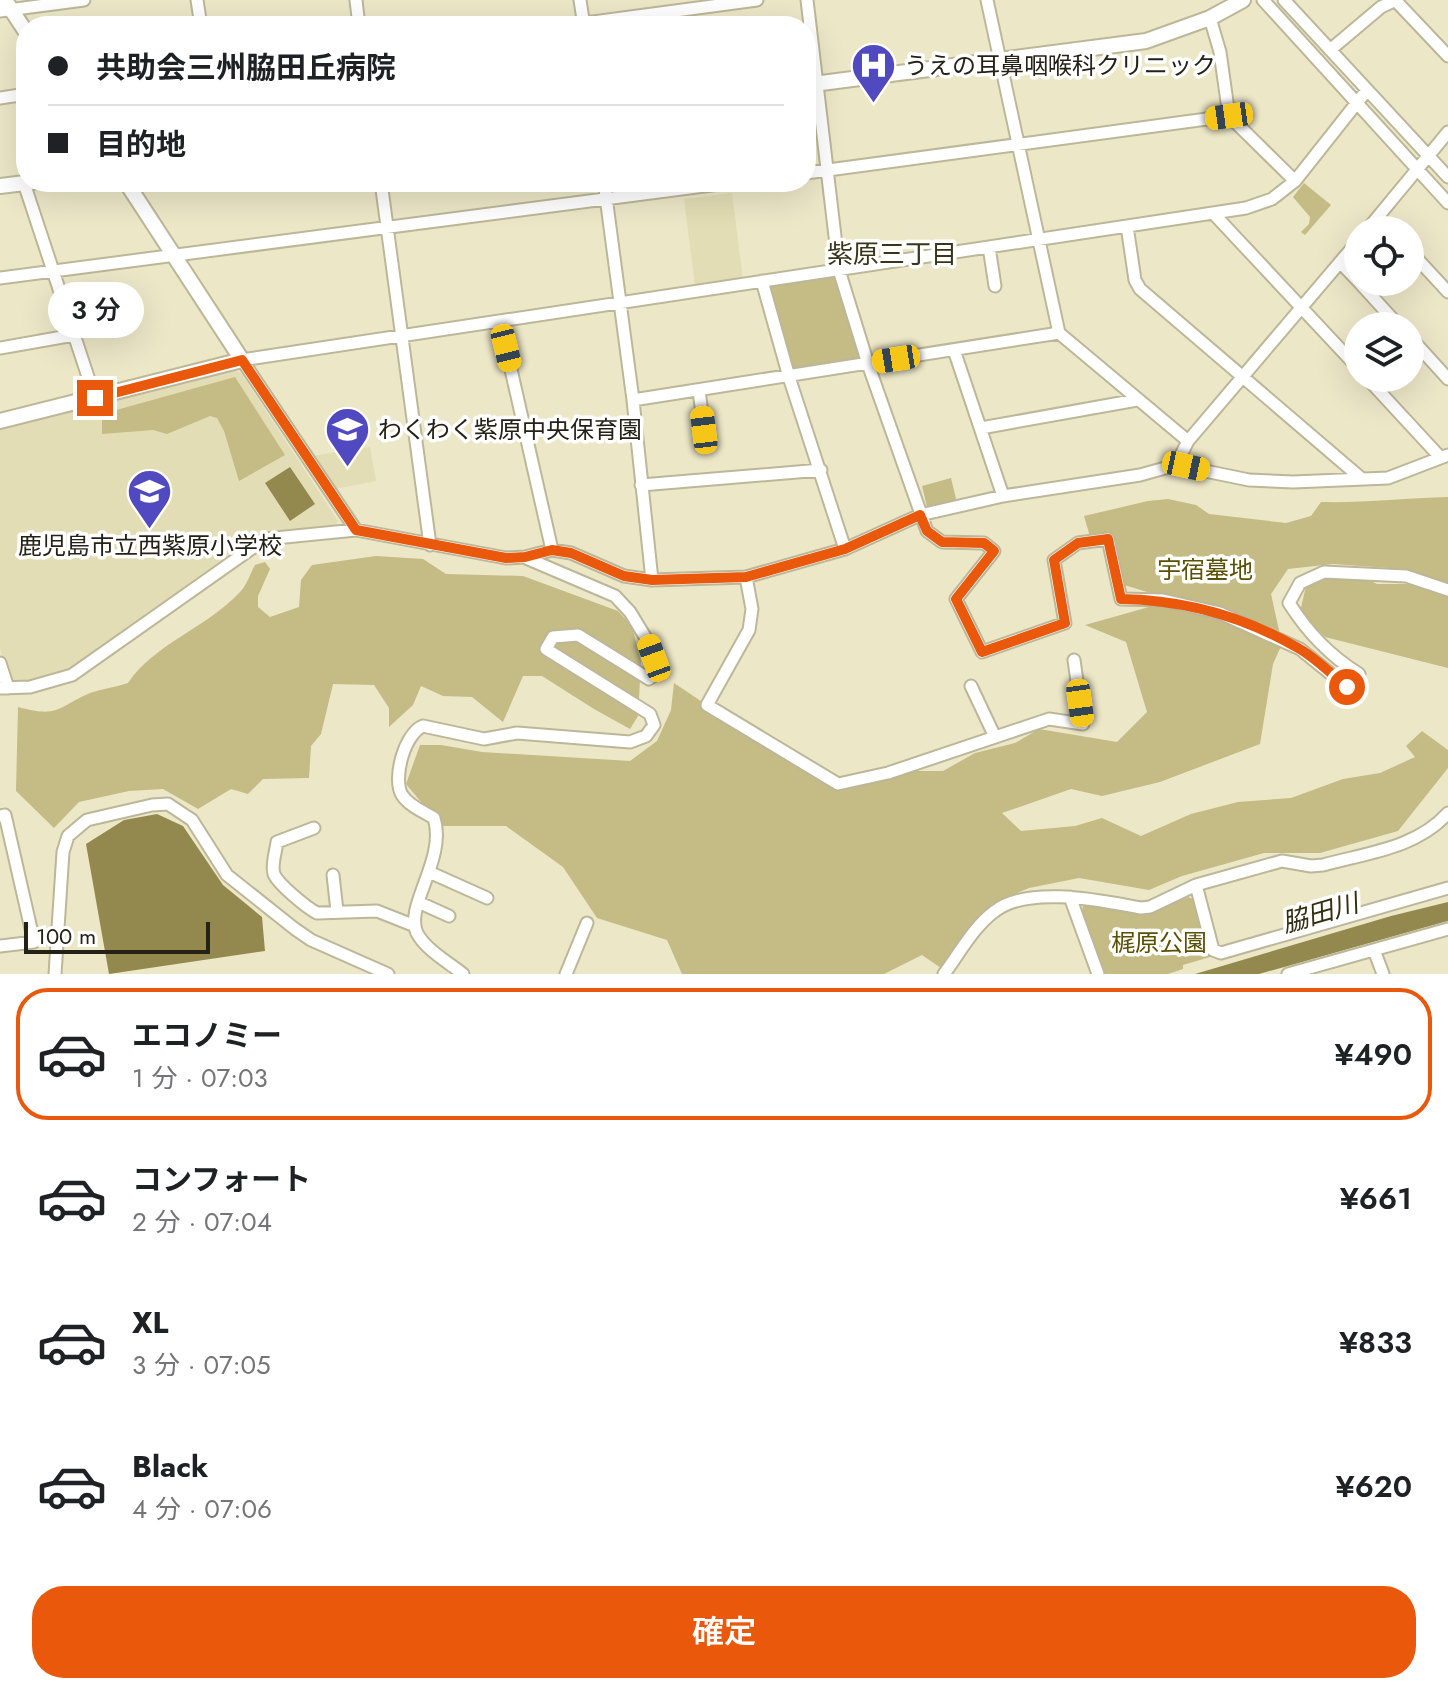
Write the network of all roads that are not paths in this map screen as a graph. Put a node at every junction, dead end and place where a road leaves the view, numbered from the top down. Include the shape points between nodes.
1 (84, 0) edge
2 (757, 0) edge
3 (987, 0) edge
4 (1243, 0) edge
5 (1263, 0) edge
6 (1284, 0) edge
7 (1395, 0) edge
8 (694, 4) edge
9 (6, 7) edge
10 (631, 16) edge
11 (1210, 18) junction
12 (1330, 50) junction
13 (1448, 56) edge
14 (1000, 60) junction
15 (816, 83) edge
16 (1367, 90) junction
17 (1357, 103) junction
18 (816, 109) edge
19 (1229, 116) junction
20 (1448, 132) edge
21 (1018, 145) junction
22 (1428, 156) junction
23 (1417, 169) junction
24 (828, 170) junction
25 (816, 172) edge
26 (1448, 177) edge
27 (1295, 181) junction
28 (31, 192) edge
29 (132, 192) edge
30 (382, 192) edge
31 (605, 192) edge
32 (659, 192) edge
33 (606, 199) junction
34 (1448, 203) edge
35 (1213, 213) junction
36 (1379, 216) edge
37 (1127, 226) junction
38 (387, 229) junction
39 (1038, 240) junction
40 (989, 247) junction
41 (174, 256) junction
42 (1344, 257) edge
43 (1340, 262) junction
44 (1344, 266) edge
45 (1424, 266) edge
46 (839, 270) junction
47 (53, 272) junction
48 (0, 278) edge
49 (762, 281) junction
50 (995, 286) dead end
51 (1448, 292) edge
52 (1371, 296) edge
53 (619, 302) junction
54 (1302, 308) junction
55 (1386, 312) edge
56 (500, 321) junction
57 (1059, 333) junction
58 (74, 335) junction
59 (402, 337) junction
60 (0, 348) edge
61 (954, 350) junction
62 (1424, 352) edge
63 (1344, 353) edge
64 (242, 360) junction
65 (868, 364) junction
66 (789, 377) junction
67 (1243, 378) junction
68 (1448, 379) edge
69 (699, 390) junction
70 (1381, 392) edge
71 (95, 398) junction
72 (633, 400) junction
73 (1137, 400) junction
74 (0, 421) edge
75 (981, 428) junction
76 (704, 430) dead end
77 (1188, 441) junction
78 (1444, 456) edge
79 (1176, 465) junction
80 (821, 470) junction
81 (1362, 479) junction
82 (641, 485) junction
83 (1003, 496) junction
84 (920, 515) junction
85 (356, 530) junction
86 (430, 545) junction
87 (845, 549) junction
88 (552, 550) junction
89 (525, 557) junction
90 (746, 577) junction
91 (652, 580) junction
92 (1448, 590) edge
93 (1074, 660) dead end
94 (0, 663) edge
95 (971, 686) dead end
96 (4, 688) edge
97 (995, 737) junction
98 (1448, 813) edge
99 (0, 816) edge
100 (314, 828) dead end
101 (429, 872) junction
102 (333, 875) dead end
103 (1196, 885) junction
104 (1448, 888) edge
105 (1070, 897) junction
106 (487, 898) dead end
107 (418, 902) junction
108 (337, 911) junction
109 (449, 916) dead end
110 (587, 923) dead end
111 (415, 926) junction
112 (1448, 929) edge
113 (0, 946) edge
114 (1374, 950) junction
115 (55, 974) edge
116 (388, 974) edge
117 (463, 974) edge
118 (566, 974) edge
119 (944, 974) edge
120 (1098, 974) edge
121 (1288, 974) edge
122 (1383, 974) edge

1 - 9 street
2 - 8 street
3 - 14 street
4 - 11 street
5 - 17 street
6 - 12 street
7 - 12 street
7 - 13 street
8 - 10 street
11 - 14 street via 1146,41
11 - 19 street
12 - 16 street
14 - 15 street
14 - 21 street
16 - 17 street
16 - 22 street
17 - 23 street
17 - 27 street
18 - 24 street
19 - 21 street
19 - 27 street
20 - 22 street
21 - 24 street
21 - 39 street
22 - 23 street
22 - 26 street
23 - 34 street
23 - 36 street
24 - 25 street
24 - 46 street
27 - 35 street via 1272,199
28 - 47 street
29 - 41 street
30 - 38 street
31 - 33 street
32 - 33 street
33 - 38 street
33 - 53 street
35 - 37 street
35 - 54 street
37 - 39 street
37 - 67 street via 1137,286
38 - 41 street
38 - 59 street
39 - 40 street
39 - 57 street
40 - 46 street
40 - 50 street
41 - 47 street
41 - 64 street
42 - 43 street
43 - 44 street
43 - 54 street
45 - 51 street
46 - 49 street
46 - 65 street
47 - 48 street
47 - 58 street
49 - 53 street
49 - 66 street
52 - 55 street
53 - 56 street
53 - 72 street
54 - 63 street
54 - 67 street
56 - 59 street
56 - 88 street
57 - 61 street
57 - 73 street
58 - 60 street
58 - 71 street
59 - 64 street
59 - 86 street
61 - 65 street
61 - 75 street
62 - 68 street
64 - 71 street
64 - 85 street
65 - 66 street
65 - 84 street
66 - 69 street
66 - 80 street
67 - 77 street
67 - 81 street
69 - 72 street
69 - 76 street
70 - 78 street
71 - 74 street
72 - 82 street
73 - 75 street
73 - 77 street
75 - 83 street
77 - 79 street
78 - 81 street via 1388,478
79 - 81 street via 1249,480
79 - 83 street
80 - 82 street
80 - 87 street
82 - 91 street
83 - 84 street
84 - 87 street
84 - 92 street via 927,531 942,542 984,543 994,551 956,599 982,652 1065,623 1054,560 1078,543 1108,539 1121,599 1163,600 1220,613 1300,649 1347,687 1359,674 1334,658 1289,603 1300,583 1324,572 1352,573 1406,576
85 - 86 street
85 - 96 street via 265,539 72,675
86 - 89 street
87 - 90 street
88 - 89 street
88 - 91 street via 624,576
89 - 101 street via 603,589 630,612 659,671 649,679 578,635 553,637 546,649 650,714 654,725 646,736 630,742 517,733 484,739 418,727 411,734 398,785 411,804 434,818 438,845
90 - 91 street
90 - 97 street via 752,609 749,630 707,705 743,729 838,784
93 - 97 street via 1083,724 1049,719
94 - 96 street
95 - 97 street
98 - 103 street via 1411,842 1323,865 1282,861
99 - 113 street via 5,815 34,942
100 - 108 street via 277,842 273,871 309,909
101 - 106 street
101 - 107 street
102 - 108 street
103 - 104 street via 1213,950 1221,953
103 - 105 street via 1141,908
105 - 119 street via 997,908
105 - 120 street
107 - 109 street
107 - 111 street
108 - 111 street via 377,911
110 - 118 street
111 - 117 street via 422,940
112 - 114 street
114 - 121 street
114 - 122 street
115 - 116 street via 68,836 93,817 161,804 192,820 227,875 295,929

